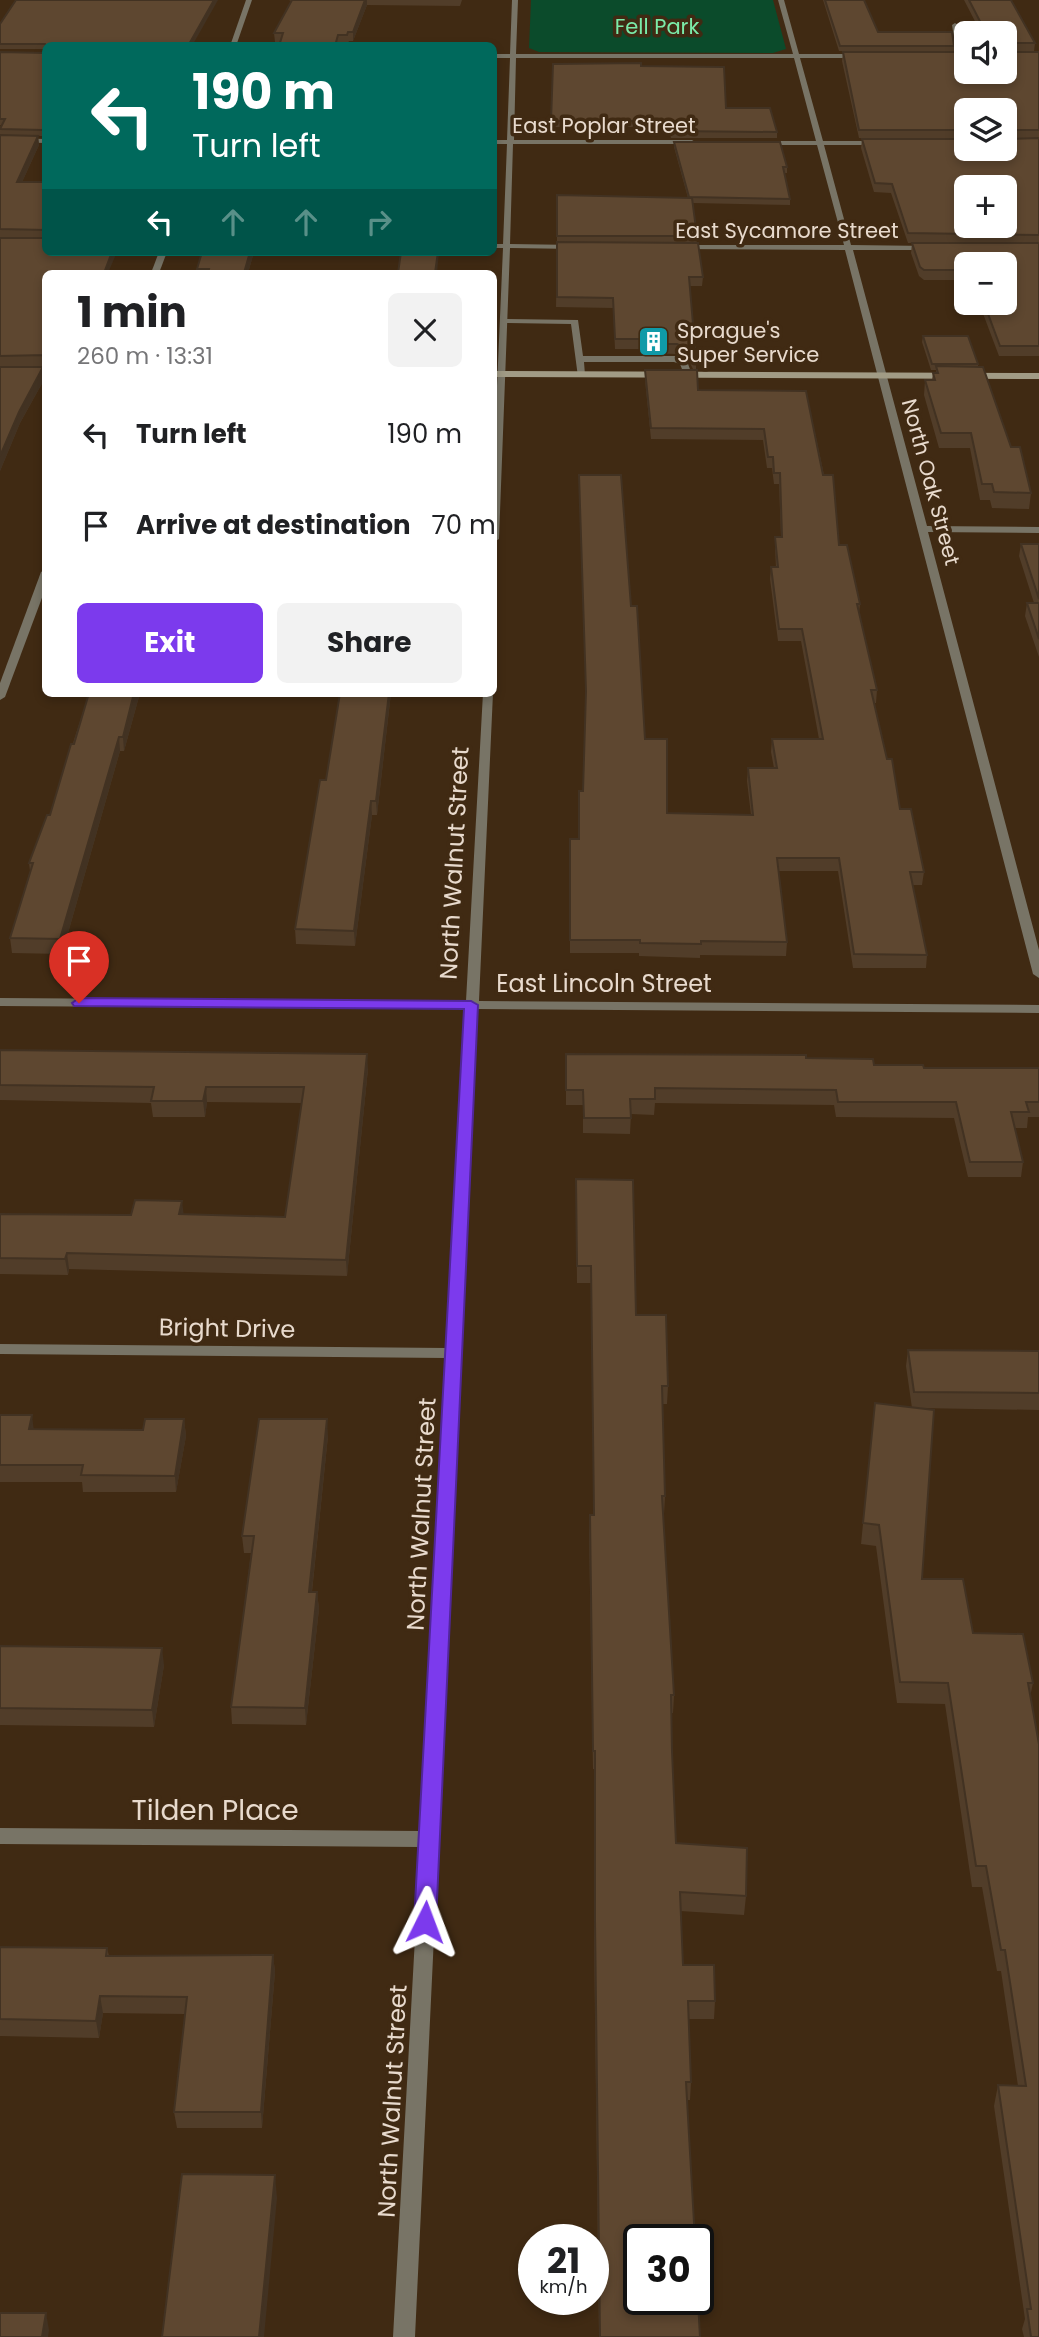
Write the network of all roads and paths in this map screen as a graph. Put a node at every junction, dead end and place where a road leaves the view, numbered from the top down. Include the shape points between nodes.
1 (249, 0) edge
2 (515, 0) edge
3 (782, 0) edge
4 (234, 42) edge
5 (497, 56) edge
6 (511, 56) junction
7 (797, 56) junction
8 (874, 56) edge
9 (948, 56) edge
10 (954, 56) edge
11 (0, 140) edge
12 (42, 141) edge
13 (497, 142) edge
14 (509, 142) junction
15 (698, 142) edge
16 (752, 143) edge
17 (820, 143) junction
18 (888, 143) edge
19 (497, 246) edge
20 (507, 247) junction
21 (589, 247) edge
22 (671, 247) edge
23 (849, 248) junction
24 (934, 248) edge
25 (504, 321) junction
26 (581, 359) junction
27 (498, 374) edge
28 (581, 375) junction
29 (688, 375) junction
30 (883, 376) junction
31 (1039, 376) edge
32 (497, 415) edge
33 (924, 529) junction
34 (1039, 530) edge
35 (42, 583) edge
36 (0, 697) edge
37 (488, 697) edge
38 (1039, 974) edge
39 (0, 1002) edge
40 (471, 1005) junction
41 (1039, 1009) edge
42 (0, 1349) edge
43 (454, 1353) junction
44 (0, 1836) edge
45 (429, 1839) junction
46 (404, 2337) edge

1 - 4 street
2 - 6 street
3 - 7 street, North Oak Street
5 - 6 street
6 - 7 street
6 - 14 street
7 - 8 street
7 - 17 street, North Oak Street
9 - 10 street
11 - 12 street
13 - 14 street, East Poplar Street
14 - 15 street, East Poplar Street
14 - 20 street
16 - 17 street
17 - 18 street
17 - 23 street, North Oak Street
19 - 20 street
20 - 21 street
20 - 25 street
22 - 23 street, East Sycamore Street
23 - 24 street, East Sycamore Street
23 - 30 street, North Oak Street
25 - 26 street via 575,322
25 - 27 street
26 - 28 street
26 - 29 street via 677,359 684,363
27 - 28 street
27 - 32 street
28 - 29 street
29 - 30 street
30 - 31 street
30 - 33 street, North Oak Street
33 - 34 street
33 - 38 street, North Oak Street
35 - 36 street
37 - 40 street, North Walnut Street
39 - 40 street, East Lincoln Street
40 - 41 street, East Lincoln Street
40 - 43 street, North Walnut Street
42 - 43 street, Bright Drive
43 - 45 street, North Walnut Street
44 - 45 street, Tilden Place
45 - 46 street, North Walnut Street

